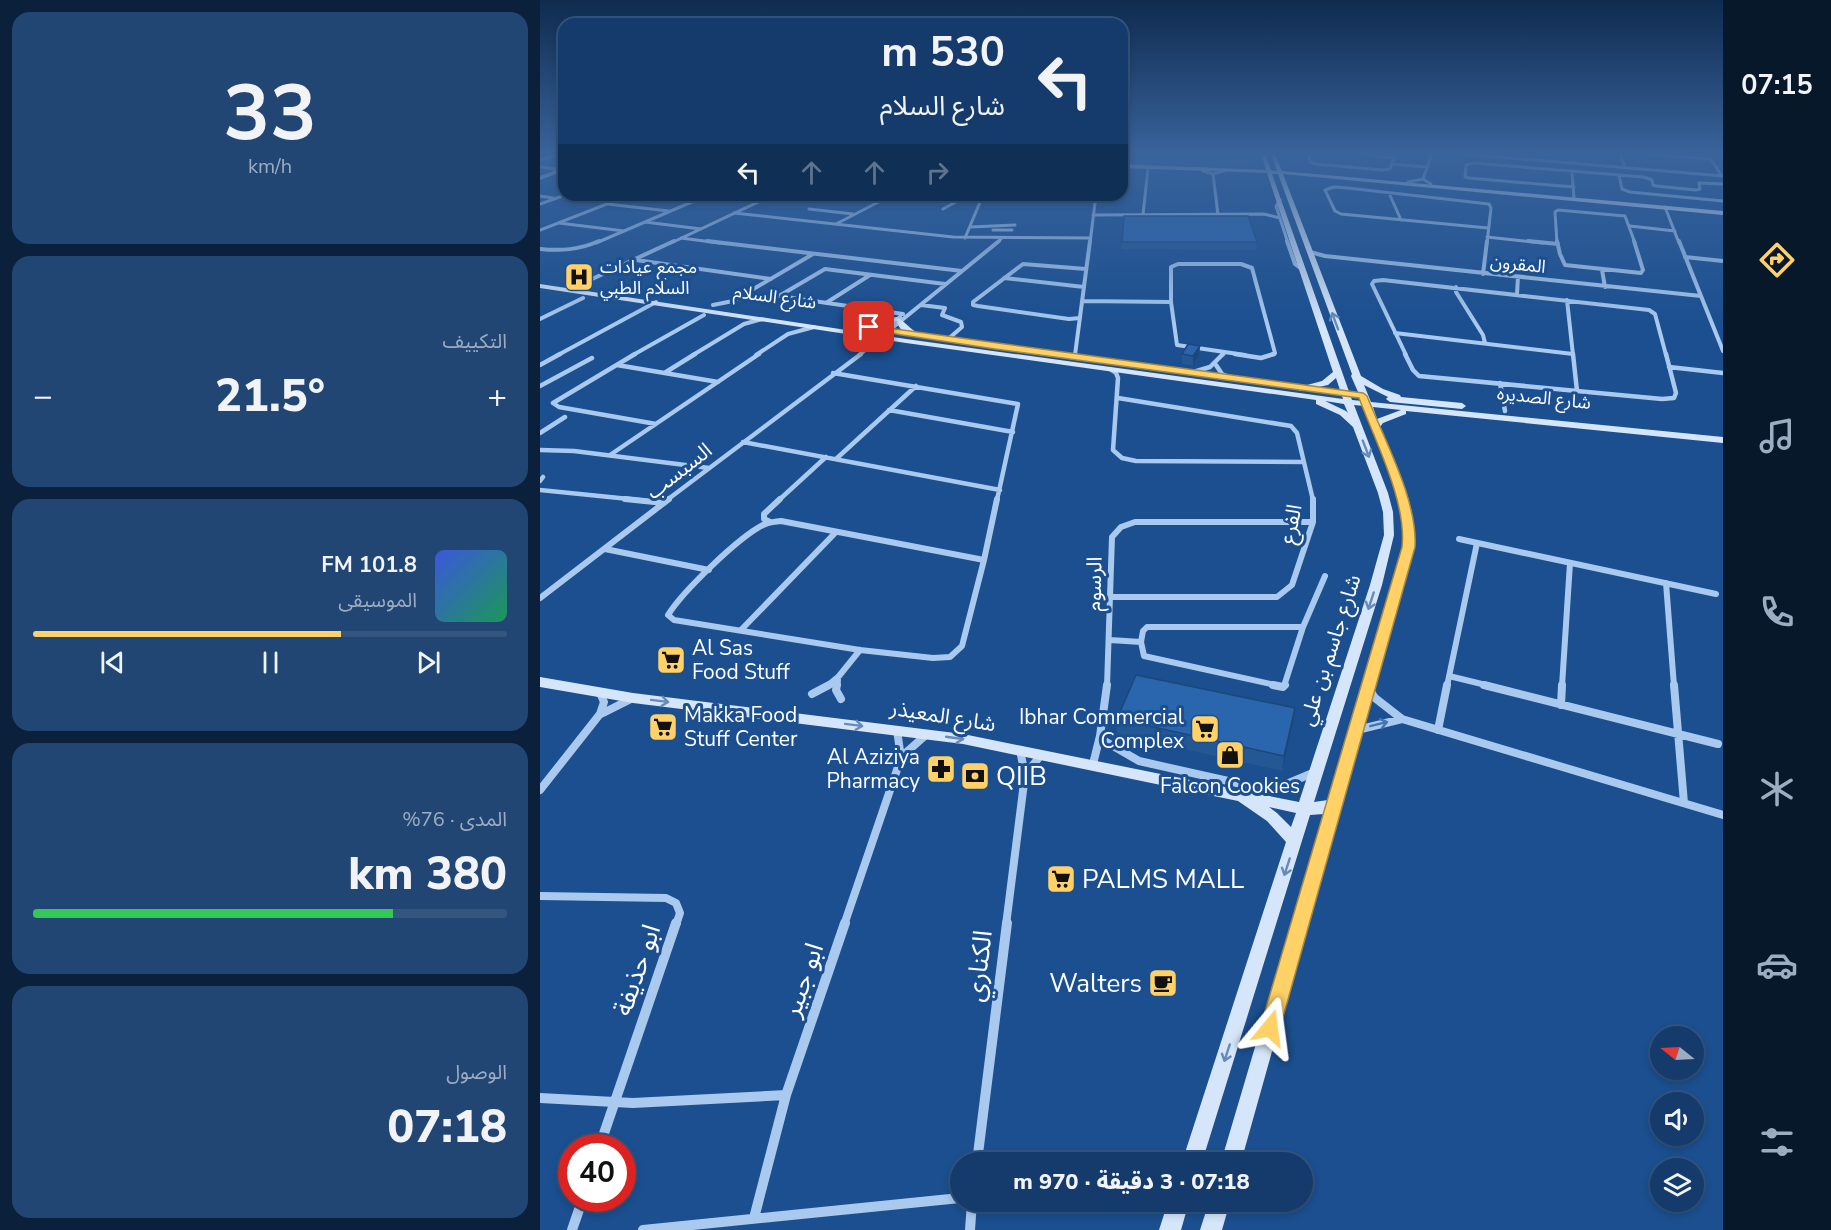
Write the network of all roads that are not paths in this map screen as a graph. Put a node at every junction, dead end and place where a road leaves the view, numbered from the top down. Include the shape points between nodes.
1 (588, 211) edge
2 (669, 211) edge
3 (738, 211) edge
4 (831, 211) edge
5 (860, 211) edge
6 (976, 211) edge
7 (1094, 211) edge
8 (1143, 211) edge
9 (1218, 211) edge
10 (1276, 211) edge
11 (1278, 211) edge
12 (1284, 211) edge
13 (1295, 211) edge
14 (1336, 211) edge
15 (1397, 211) edge
16 (1490, 211) edge
17 (1557, 211) edge
18 (1576, 211) edge
19 (1667, 211) edge
20 (1710, 211) edge
21 (1716, 212) joint
22 (734, 213) junction
23 (1723, 213) edge
24 (855, 214) junction
25 (1264, 214) junction
26 (1093, 215) junction
27 (1143, 215) junction
28 (1218, 215) junction
29 (1280, 218) junction
30 (1401, 220) junction
31 (645, 222) junction
32 (559, 223) junction
33 (836, 225) junction
34 (1015, 225) dead end
35 (1630, 226) junction
36 (970, 227) junction
37 (1488, 228) junction
38 (701, 229) junction
39 (540, 230) edge
40 (993, 230) junction
41 (1012, 230) dead end
42 (624, 231) junction
43 (1675, 231) junction
44 (1487, 237) junction
45 (681, 238) junction
46 (965, 238) junction
47 (1090, 238) junction
48 (1001, 239) junction
49 (1558, 244) junction
50 (540, 249) edge
51 (1310, 252) junction
52 (813, 254) junction
53 (1332, 257) junction
54 (1685, 257) junction
55 (635, 260) junction
56 (1723, 261) edge
57 (1314, 263) junction
58 (1086, 269) junction
59 (1304, 270) junction
60 (1602, 270) junction
61 (962, 271) junction
62 (1483, 274) junction
63 (870, 275) junction
64 (1518, 277) junction
65 (1004, 278) junction
66 (771, 279) junction
67 (540, 280) edge
68 (588, 284) junction
69 (945, 284) junction
70 (540, 286) edge
71 (1084, 287) junction
72 (1605, 287) junction
73 (1456, 288) junction
74 (1517, 294) junction
75 (1701, 296) junction
76 (583, 298) dead end
77 (1567, 300) junction
78 (1082, 301) junction
79 (656, 302) junction
80 (1171, 302) junction
81 (922, 303) junction
82 (731, 304) junction
83 (826, 304) junction
84 (704, 315) dead end
85 (743, 315) junction
86 (1080, 318) junction
87 (540, 319) edge
88 (768, 319) junction
89 (900, 319) junction
90 (790, 323) junction
91 (744, 324) junction
92 (855, 325) junction
93 (822, 327) junction
94 (1395, 333) junction
95 (788, 334) junction
96 (913, 334) junction
97 (881, 335) junction
98 (946, 340) junction
99 (1485, 343) junction
100 (1723, 351) edge
101 (1224, 352) junction
102 (1573, 354) junction
103 (1075, 357) junction
104 (592, 358) dead end
105 (540, 365) edge
106 (616, 365) junction
107 (1216, 365) junction
108 (1669, 367) junction
109 (1109, 369) junction
110 (836, 371) junction
111 (666, 372) junction
112 (1134, 372) junction
113 (1338, 372) junction
114 (1190, 373) junction
115 (1723, 373) edge
116 (1355, 376) junction
117 (1231, 378) junction
118 (1118, 380) junction
119 (718, 382) junction
120 (1500, 383) junction
121 (540, 386) edge
122 (916, 386) junction
123 (1299, 391) junction
124 (1577, 391) junction
125 (1118, 398) junction
126 (1347, 398) junction
127 (1364, 400) junction
128 (1405, 400) junction
129 (890, 410) junction
130 (1415, 410) junction
131 (1505, 411) junction
132 (565, 417) dead end
133 (656, 424) junction
134 (1358, 428) junction
135 (1375, 429) junction
136 (1013, 432) junction
137 (1723, 432) edge
138 (540, 433) edge
139 (1723, 440) edge
140 (743, 442) junction
141 (540, 450) edge
142 (610, 455) junction
143 (826, 457) junction
144 (836, 459) junction
145 (1303, 462) junction
146 (709, 468) junction
147 (540, 490) edge
148 (1000, 490) junction
149 (665, 503) junction
150 (770, 522) junction
151 (1313, 522) junction
152 (836, 532) junction
153 (1459, 539) dead end
154 (1477, 543) junction
155 (605, 549) junction
156 (984, 560) junction
157 (1570, 563) junction
158 (709, 570) junction
159 (1325, 576) dead end
160 (1666, 583) junction
161 (1716, 594) dead end
162 (1109, 597) junction
163 (540, 598) edge
164 (1303, 627) junction
165 (741, 630) junction
166 (1110, 640) junction
167 (1141, 642) junction
168 (860, 650) junction
169 (1449, 676) junction
170 (838, 679) junction
171 (540, 682) edge
172 (1369, 689) junction
173 (600, 693) junction
174 (812, 694) dead end
175 (633, 698) junction
176 (841, 699) dead end
177 (1561, 705) junction
178 (600, 714) junction
179 (1401, 719) junction
180 (897, 730) junction
181 (1357, 730) junction
182 (1438, 730) junction
183 (927, 734) junction
184 (1678, 734) junction
185 (1101, 738) junction
186 (1718, 744) dead end
187 (1020, 750) junction
188 (1042, 754) junction
189 (901, 758) junction
190 (1093, 764) junction
191 (1316, 772) junction
192 (1025, 776) junction
193 (540, 790) edge
194 (1238, 795) junction
195 (1684, 803) junction
196 (1336, 804) junction
197 (1306, 809) junction
198 (1723, 815) edge
199 (1295, 841) junction
200 (540, 896) edge
201 (786, 1095) junction
202 (540, 1098) edge
203 (614, 1103) junction
204 (604, 1134) edge
205 (978, 1152) edge
206 (1195, 1152) edge
207 (1234, 1152) edge
208 (950, 1199) edge
209 (578, 1212) edge
210 (971, 1212) edge
211 (1176, 1212) edge
212 (1217, 1212) edge
213 (754, 1218) junction
214 (572, 1230) edge
215 (643, 1230) edge
216 (970, 1230) edge
217 (1170, 1230) edge
218 (1211, 1230) edge

1 - 32 street
2 - 31 street
3 - 22 street
4 - 24 street
5 - 24 street
6 - 36 street
7 - 26 street
8 - 27 street
9 - 28 street
10 - 25 street
11 - 29 street
12 - 59 street, شارع جاسم بن علي
13 - 51 street
14 - 30 street
15 - 30 street
16 - 37 street
17 - 49 street
18 - 35 street via 1621,215
19 - 43 street
20 - 21 street
21 - 23 street
22 - 33 street
22 - 38 street
24 - 33 street
25 - 28 street
25 - 29 street
26 - 27 street
26 - 47 street
27 - 28 street
29 - 59 street via 1295,264
30 - 37 street
31 - 38 street
31 - 42 street
32 - 39 street
32 - 42 street
33 - 46 street
34 - 40 street via 996,225
35 - 43 street
35 - 60 street via 1641,273
36 - 40 street
36 - 46 street
37 - 44 street
38 - 45 street
40 - 41 street
42 - 50 street via 575,250
43 - 54 street
44 - 49 street
44 - 62 street
45 - 52 street
45 - 55 street
46 - 48 street
47 - 48 street
47 - 58 street
48 - 61 street, السبسب
49 - 60 street via 1565,265
51 - 53 street, المقرون
51 - 57 street
52 - 61 street
52 - 66 street
53 - 57 street, المقرون
53 - 62 street, المقرون
54 - 56 street
54 - 75 street
55 - 66 street
55 - 68 street
116 -> 57 street
58 - 65 street via 1028,263
58 - 71 street
59 - 113 street, شارع جاسم بن علي
60 - 72 street
61 - 69 street, السبسب
62 - 64 street, المقرون
63 - 69 street
63 - 83 street
63 - 83 street via 821,270 779,296
64 - 72 street, المقرون
64 - 74 street
65 - 71 street
65 - 86 street via 973,304
66 - 82 street
67 - 68 street, شارع السلام
68 - 82 street, شارع السلام via 713,305
69 - 81 street, السبسب
70 - 79 street, شارع السلام
71 - 78 street
72 - 75 street, المقرون
73 - 74 street
73 - 94 street via 1374,281
73 - 99 street
74 - 77 street
75 - 100 street
76 - 87 street
77 - 102 street
77 - 108 street via 1649,310 1655,314
78 - 80 street
78 - 86 street
79 - 85 street, شارع السلام
79 - 105 street
80 - 101 street via 1177,345
80 - 101 street via 1173,266 1240,264 1252,268 1275,353 1261,358
81 - 89 street, السبسب
81 - 89 street, السبسب
81 - 98 street via 945,308 942,315 961,322 962,327
82 - 92 street, شارع السلام
83 - 89 street
84 - 106 street
85 - 88 street, شارع السلام
85 - 91 street
86 - 103 street
88 - 90 street, شارع السلام
88 - 91 street
89 - 92 street
89 - 96 street via 902,327
89 - 97 street, السبسب
90 - 93 street, شارع السلام
90 - 95 street via 793,327
91 - 111 street
92 - 97 street, شارع السلام
93 - 95 street
93 - 97 street, شارع السلام
94 - 99 street
94 - 120 street via 1419,376
95 - 119 street
96 - 97 street, شارع السلام
96 - 98 street, شارع السلام
97 - 109 street, شارع السلام
97 - 110 street, السبسب
97 - 110 street, السبسب
98 - 103 street, شارع السلام
99 - 102 street
101 - 107 street
102 - 124 street
103 - 114 street, شارع السلام
104 - 121 street
106 - 111 street
106 - 133 street via 553,404
107 - 114 street
107 - 117 street
108 - 115 street
108 - 124 street via 1674,398
109 - 112 street, شارع السلام
109 - 118 street
110 - 122 street
110 - 140 street, السبسب
111 - 119 street
112 - 118 street
112 - 123 street, شارع السلام
113 - 123 street via 1325,383
113 - 126 street, شارع جاسم بن علي
114 - 117 street, شارع السلام
116 - 127 street
116 - 128 street
117 - 123 street, شارع السلام
118 - 125 street
119 - 133 street
120 - 124 street
120 - 131 street
122 - 129 street
122 - 136 street via 1013,402 1018,407
123 - 126 street, شارع السلام
123 - 134 street via 1343,413
125 - 145 street, الفرع via 1291,426 1298,433
125 - 145 street via 1113,450 1122,458
126 - 127 street, شارع السلام
126 - 134 street, شارع جاسم بن علي
127 - 128 street, شارع الصديره
127 - 130 street, شارع الصديره
127 - 135 street
128 - 131 street, شارع الصديره
129 - 136 street
129 - 144 street
130 - 135 street via 1390,415 1379,421
130 - 139 street, شارع الصديره
131 - 137 street, شارع الصديره
132 - 138 street
133 - 142 street
134 -> 191 street, شارع جاسم بن علي via 1383,493 1389,535
135 - 172 street via 1406,507 1410,533
136 - 148 street
140 - 143 street
140 - 146 street, السبسب
141 - 142 street
142 - 146 street
143 - 144 street
143 - 150 street via 764,514
144 - 148 street
145 - 151 street, الفرع via 1313,494
146 - 149 street, السبسب
147 - 149 street
148 - 156 street
149 - 155 street, السبسب
150 - 152 street
150 - 158 street
151 - 162 street, الفرع via 1292,585 1277,597
151 - 162 street, الرسوم via 1135,522 1121,527 1112,537
152 - 156 street
152 - 165 street
153 - 154 street
154 - 157 street
154 - 169 street
155 - 158 street
155 - 163 street, السبسب
156 - 168 street via 962,646 950,657
157 - 160 street
157 - 177 street
158 - 165 street via 671,607 668,615 674,620
159 - 164 street
160 - 161 street
160 - 184 street
162 - 166 street, الرسوم
164 - 167 street via 1147,627
164 - 167 street via 1282,687 1144,657
165 - 168 street
166 - 167 street
166 - 185 street, الرسوم
168 - 170 street
169 - 177 street
169 - 182 street
170 - 174 street
170 - 176 street via 836,690
171 - 173 street, شارع المعيذر
172 - 179 street
172 - 181 street
173 - 175 street, شارع المعيذر
173 - 178 street via 604,702
175 - 178 street
175 -> 180 street, شارع المعيذر
177 - 184 street
178 - 193 street
181 -> 179 street
179 - 182 street
180 - 183 street, شارع المعيذر
180 - 189 street, ابو جبير
181 - 196 street
182 - 195 street
183 -> 187 street, شارع المعيذر
183 - 189 street, ابو جبير
184 - 186 street
184 - 195 street
185 - 190 street, الرسوم
185 - 191 street via 1139,760 1266,789
187 - 188 street, شارع المعيذر
187 - 192 street, الكناري
188 - 190 street, شارع المعيذر
188 - 192 street
189 - 201 street, ابو جبير
190 - 194 street, شارع المعيذر
191 - 197 street, شارع جاسم بن علي
192 - 205 street, الكناري
194 - 197 street, شارع المعيذر
194 - 199 street via 1272,817
195 - 198 street
196 - 197 street, شارع المعيذر
196 - 207 street
197 - 199 street, شارع جاسم بن علي
199 -> 206 street, شارع جاسم بن علي
200 - 203 street, ابو حذيفة via 666,898 676,903 680,913
201 - 203 street
201 - 213 street, ابو جبير
202 - 203 street
203 - 204 street, ابو حذيفة
208 - 213 street
209 - 214 street
210 - 216 street
211 - 217 street
212 - 218 street
213 - 215 street

